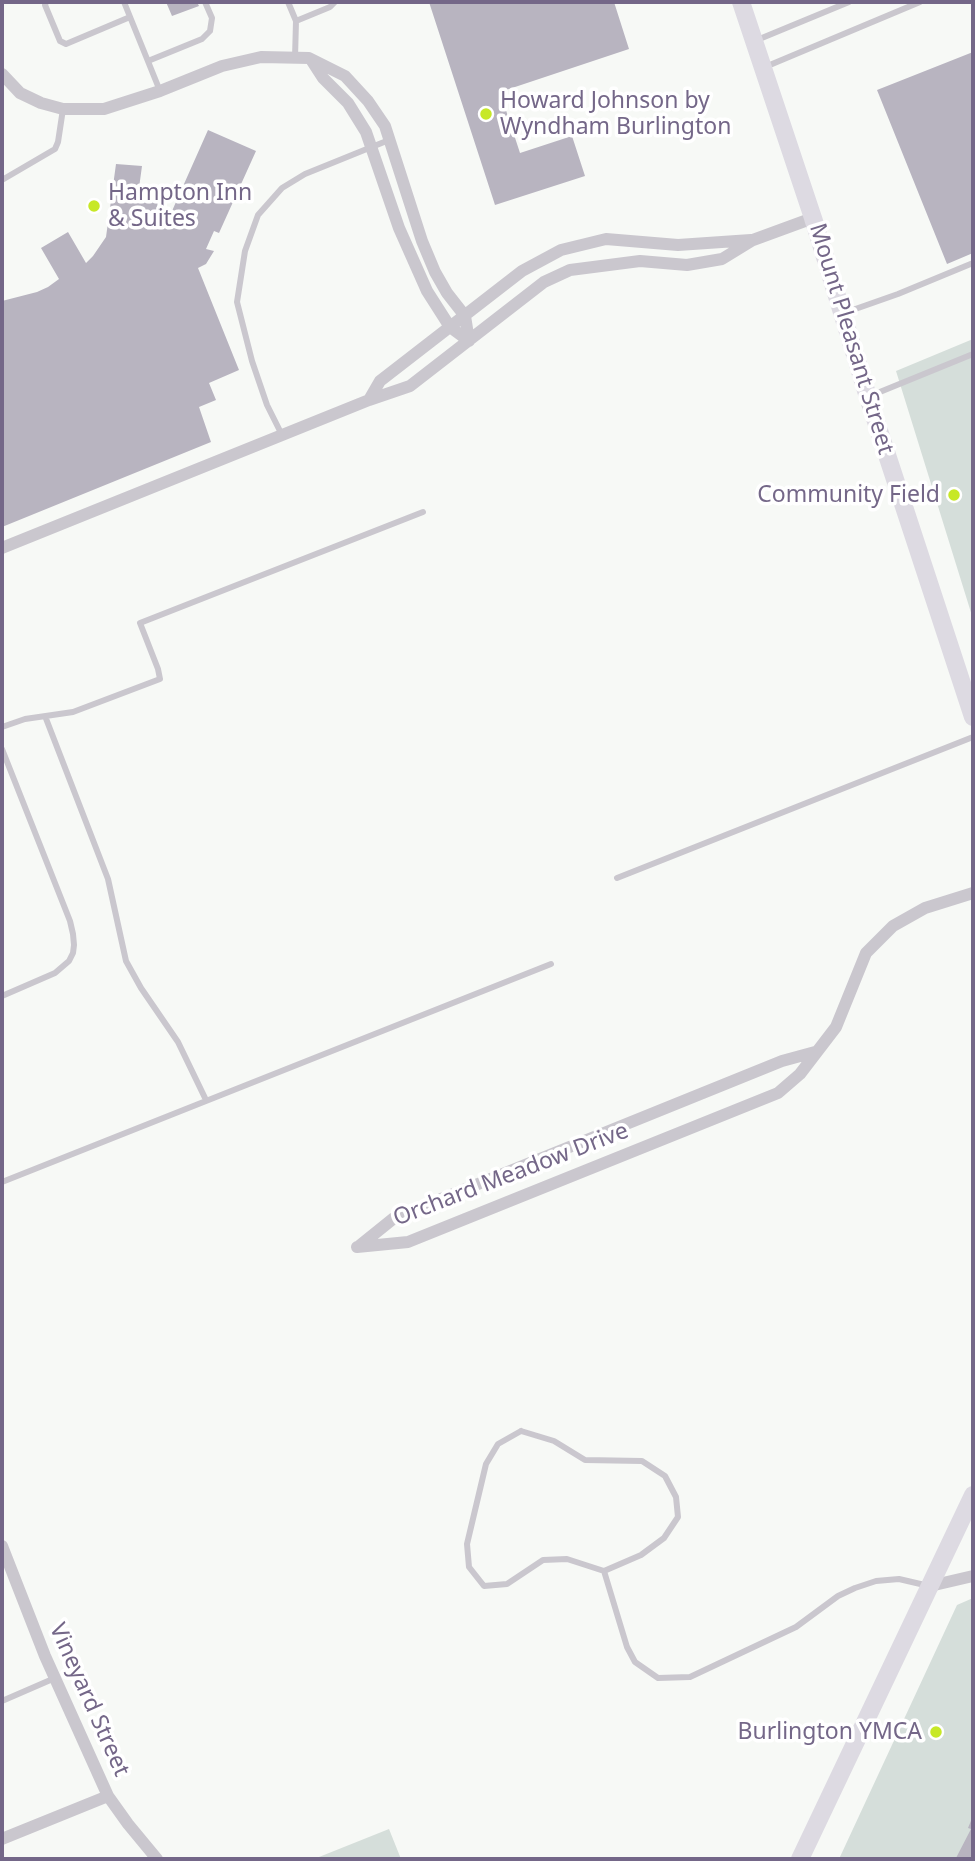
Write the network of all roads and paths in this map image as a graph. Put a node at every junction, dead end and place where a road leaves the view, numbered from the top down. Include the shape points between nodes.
1 (46, 2) edge
2 (124, 2) edge
3 (205, 2) edge
4 (288, 2) edge
5 (335, 2) edge
6 (741, 2) edge
7 (849, 2) edge
8 (920, 2) edge
9 (130, 17) junction
10 (296, 21) junction
11 (754, 41) junction
12 (295, 58) junction
13 (309, 58) junction
14 (148, 61) junction
15 (763, 68) junction
16 (2, 74) edge
17 (160, 91) junction
18 (63, 109) junction
19 (389, 140) junction
20 (371, 148) junction
21 (2, 180) edge
22 (813, 218) junction
23 (753, 240) junction
24 (973, 263) edge
25 (842, 313) junction
26 (465, 316) junction
27 (450, 327) junction
28 (469, 341) junction
29 (973, 354) edge
30 (869, 397) junction
31 (369, 400) junction
32 (282, 435) junction
33 (423, 512) dead end
34 (2, 548) edge
35 (45, 716) junction
36 (973, 717) edge
37 (2, 727) edge
38 (973, 737) edge
39 (2, 749) edge
40 (617, 878) dead end
41 (973, 893) edge
42 (551, 964) dead end
43 (2, 996) edge
44 (815, 1052) junction
45 (206, 1100) junction
46 (2, 1182) edge
47 (973, 1495) edge
48 (3, 1550) edge
49 (604, 1570) junction
50 (973, 1576) edge
51 (930, 1586) junction
52 (55, 1678) junction
53 (2, 1701) edge
54 (108, 1796) junction
55 (2, 1839) edge
56 (158, 1859) edge
57 (800, 1859) edge

1 - 9 lane via 60,41 66,44
2 - 9 lane
3 - 14 lane via 212,18 210,31 202,39
4 - 10 lane
5 - 10 lane
6 - 11 main road, Mount Pleasant Street
7 - 11 lane
8 - 15 lane
9 - 14 lane
10 - 12 lane
11 - 15 main road, Mount Pleasant Street
12 - 13 street
12 - 17 street via 261,57 222,66
13 - 19 street via 345,76 368,101
13 - 20 street via 348,103
14 - 17 lane
15 - 22 main road, Mount Pleasant Street
16 - 18 street via 20,93
17 - 18 street via 104,109
18 - 21 lane via 55,149
19 - 20 lane
19 - 26 street via 435,272
20 - 27 street via 399,228 427,291
20 - 32 lane via 304,174 282,188 258,215 245,251 237,302 252,361
22 - 23 street
22 - 25 main road, Mount Pleasant Street
23 - 26 street via 678,245 606,239 561,250 522,271
23 - 28 street via 722,260 687,265 640,261 570,270 544,282
24 - 25 lane
25 - 30 main road, Mount Pleasant Street
26 - 27 street
26 - 28 street
27 - 28 street
27 - 31 street via 380,381
28 - 31 street via 410,386
29 - 30 lane
30 - 36 main road, Mount Pleasant Street
31 - 32 street
32 - 34 street
33 - 35 lane via 140,623 160,679 73,712
35 - 37 lane
35 - 45 lane via 108,879 126,961 178,1042
38 - 40 lane
39 - 43 lane via 70,921 74,945 69,961 55,973
41 - 44 street, Orchard Meadow Drive via 925,908 893,926 866,953 836,1027
42 - 45 lane
44 - 44 street, Orchard Meadow Drive via 782,1061 394,1218 357,1247 408,1242 778,1093 800,1074
45 - 46 lane
47 - 51 main road
48 - 52 street, Vineyard Street
49 - 49 lane via 641,1555 663,1538 678,1517 676,1497 665,1476 642,1461 585,1460 554,1441 522,1431 498,1444 486,1464 467,1544 468,1567 484,1586 507,1584 543,1560 567,1559
49 - 51 lane via 627,1647 635,1661 657,1678 690,1677 796,1627 855,1588 899,1579
50 - 51 street
51 - 57 main road
52 - 53 lane
52 - 54 street, Vineyard Street
54 - 55 street
54 - 56 street, Vineyard Street

